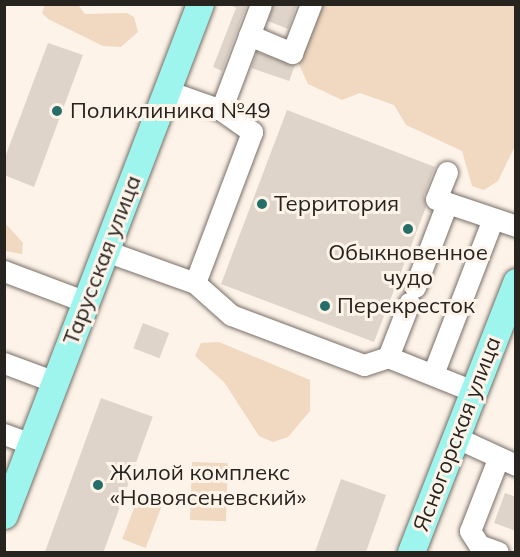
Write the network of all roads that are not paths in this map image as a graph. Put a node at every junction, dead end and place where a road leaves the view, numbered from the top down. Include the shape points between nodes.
1 (200, 4) edge
2 (261, 4) edge
3 (311, 4) edge
4 (249, 36) junction
5 (167, 91) junction
6 (221, 110) junction
7 (447, 172) dead end
8 (447, 203) junction
9 (492, 221) junction
10 (516, 226) edge
11 (106, 251) junction
12 (4, 271) edge
13 (516, 282) edge
14 (195, 284) junction
15 (86, 302) junction
16 (388, 357) junction
17 (4, 363) edge
18 (433, 374) junction
19 (55, 382) junction
20 (473, 391) junction
21 (12, 437) edge
22 (455, 438) junction
23 (507, 462) edge
24 (4, 515) edge
25 (411, 552) edge
26 (498, 552) edge

1 - 5 main road, Тарусская улица
2 - 4 lane
3 - 4 lane via 292,53
4 - 6 lane
5 - 6 lane
5 - 11 main road, Тарусская улица
6 - 14 lane via 252,132
7 - 8 lane via 436,199
8 - 9 lane
8 - 16 lane
9 - 10 lane
9 - 18 lane
11 - 14 lane
11 - 15 main road, Тарусская улица
12 - 15 lane
13 - 20 main road, Ясногорская улица
14 - 16 lane via 231,315 364,366
15 - 19 main road, Тарусская улица
16 - 18 lane
17 - 19 lane
18 - 20 lane
19 - 21 main road, Тарусская улица
20 - 22 main road, Ясногорская улица
21 - 24 main road, Тарусская улица
22 - 23 lane
22 - 25 main road, Ясногорская улица
23 - 26 lane via 470,531 479,545

